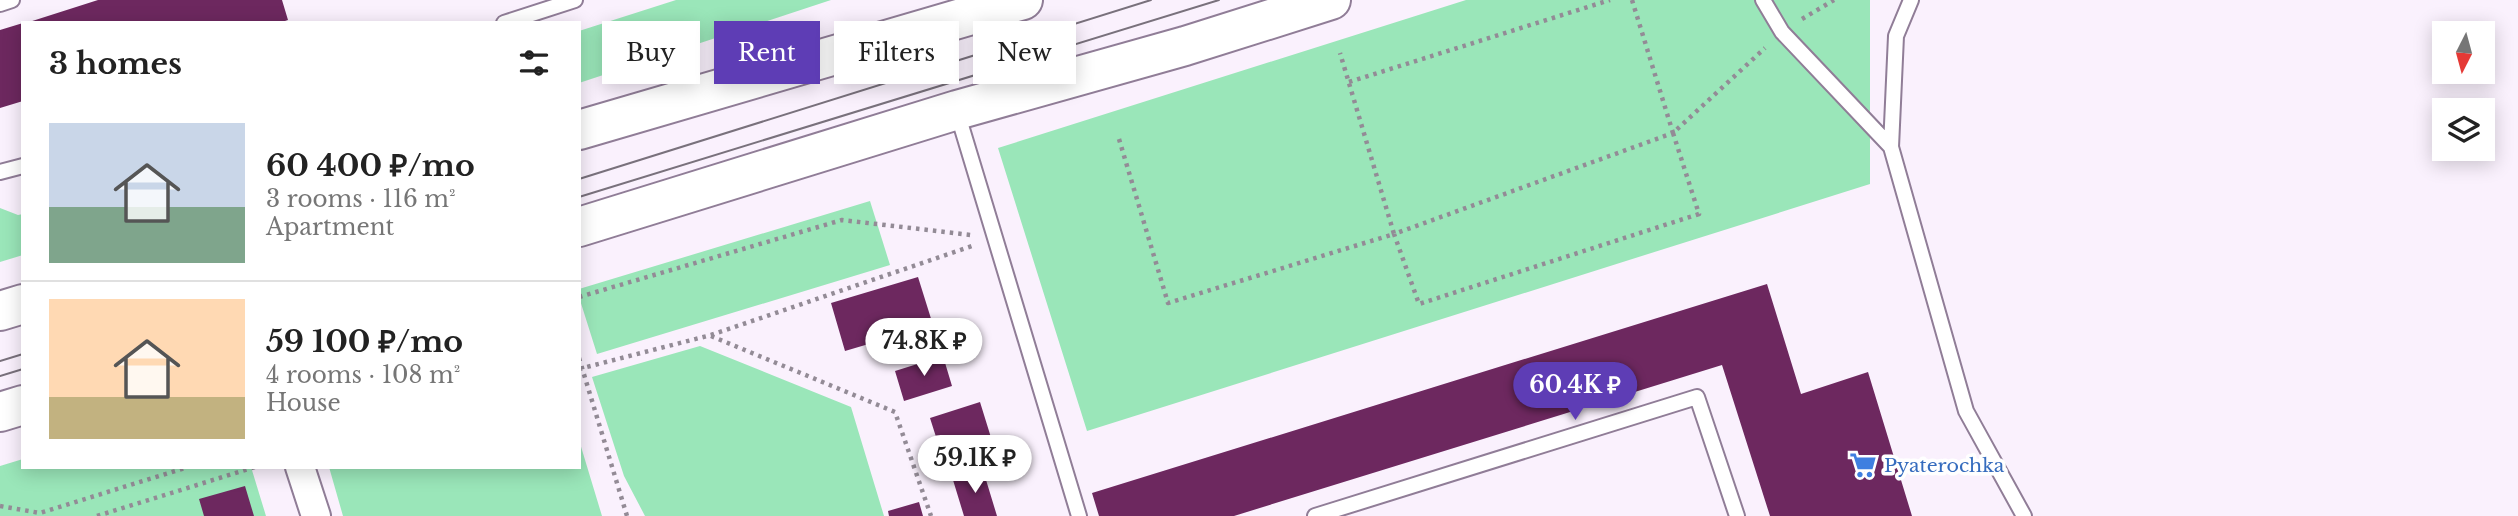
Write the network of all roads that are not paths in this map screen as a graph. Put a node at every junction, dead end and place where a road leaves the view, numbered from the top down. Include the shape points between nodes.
1 (12, 0) edge
2 (575, 0) edge
3 (1023, 0) edge
4 (1331, 0) edge
5 (1763, 0) edge
6 (1912, 0) edge
7 (0, 4) edge
8 (510, 21) edge
9 (957, 110) junction
10 (581, 129) edge
11 (1892, 147) junction
12 (21, 167) edge
13 (0, 172) edge
14 (581, 227) edge
15 (21, 305) edge
16 (0, 312) edge
17 (21, 406) edge
18 (0, 412) edge
19 (301, 469) edge
20 (316, 516) edge
21 (1079, 516) edge
22 (1315, 516) edge
23 (1737, 516) edge
24 (2024, 516) edge

1 - 7 lane
2 - 8 lane
3 - 10 highway
4 - 9 highway
5 - 11 lane via 1782,32
6 - 11 lane via 1896,36
9 - 14 highway
9 - 21 lane
11 - 24 lane via 1966,411
12 - 13 lane
15 - 16 highway
17 - 18 highway
19 - 20 street
22 - 23 lane via 1697,397

